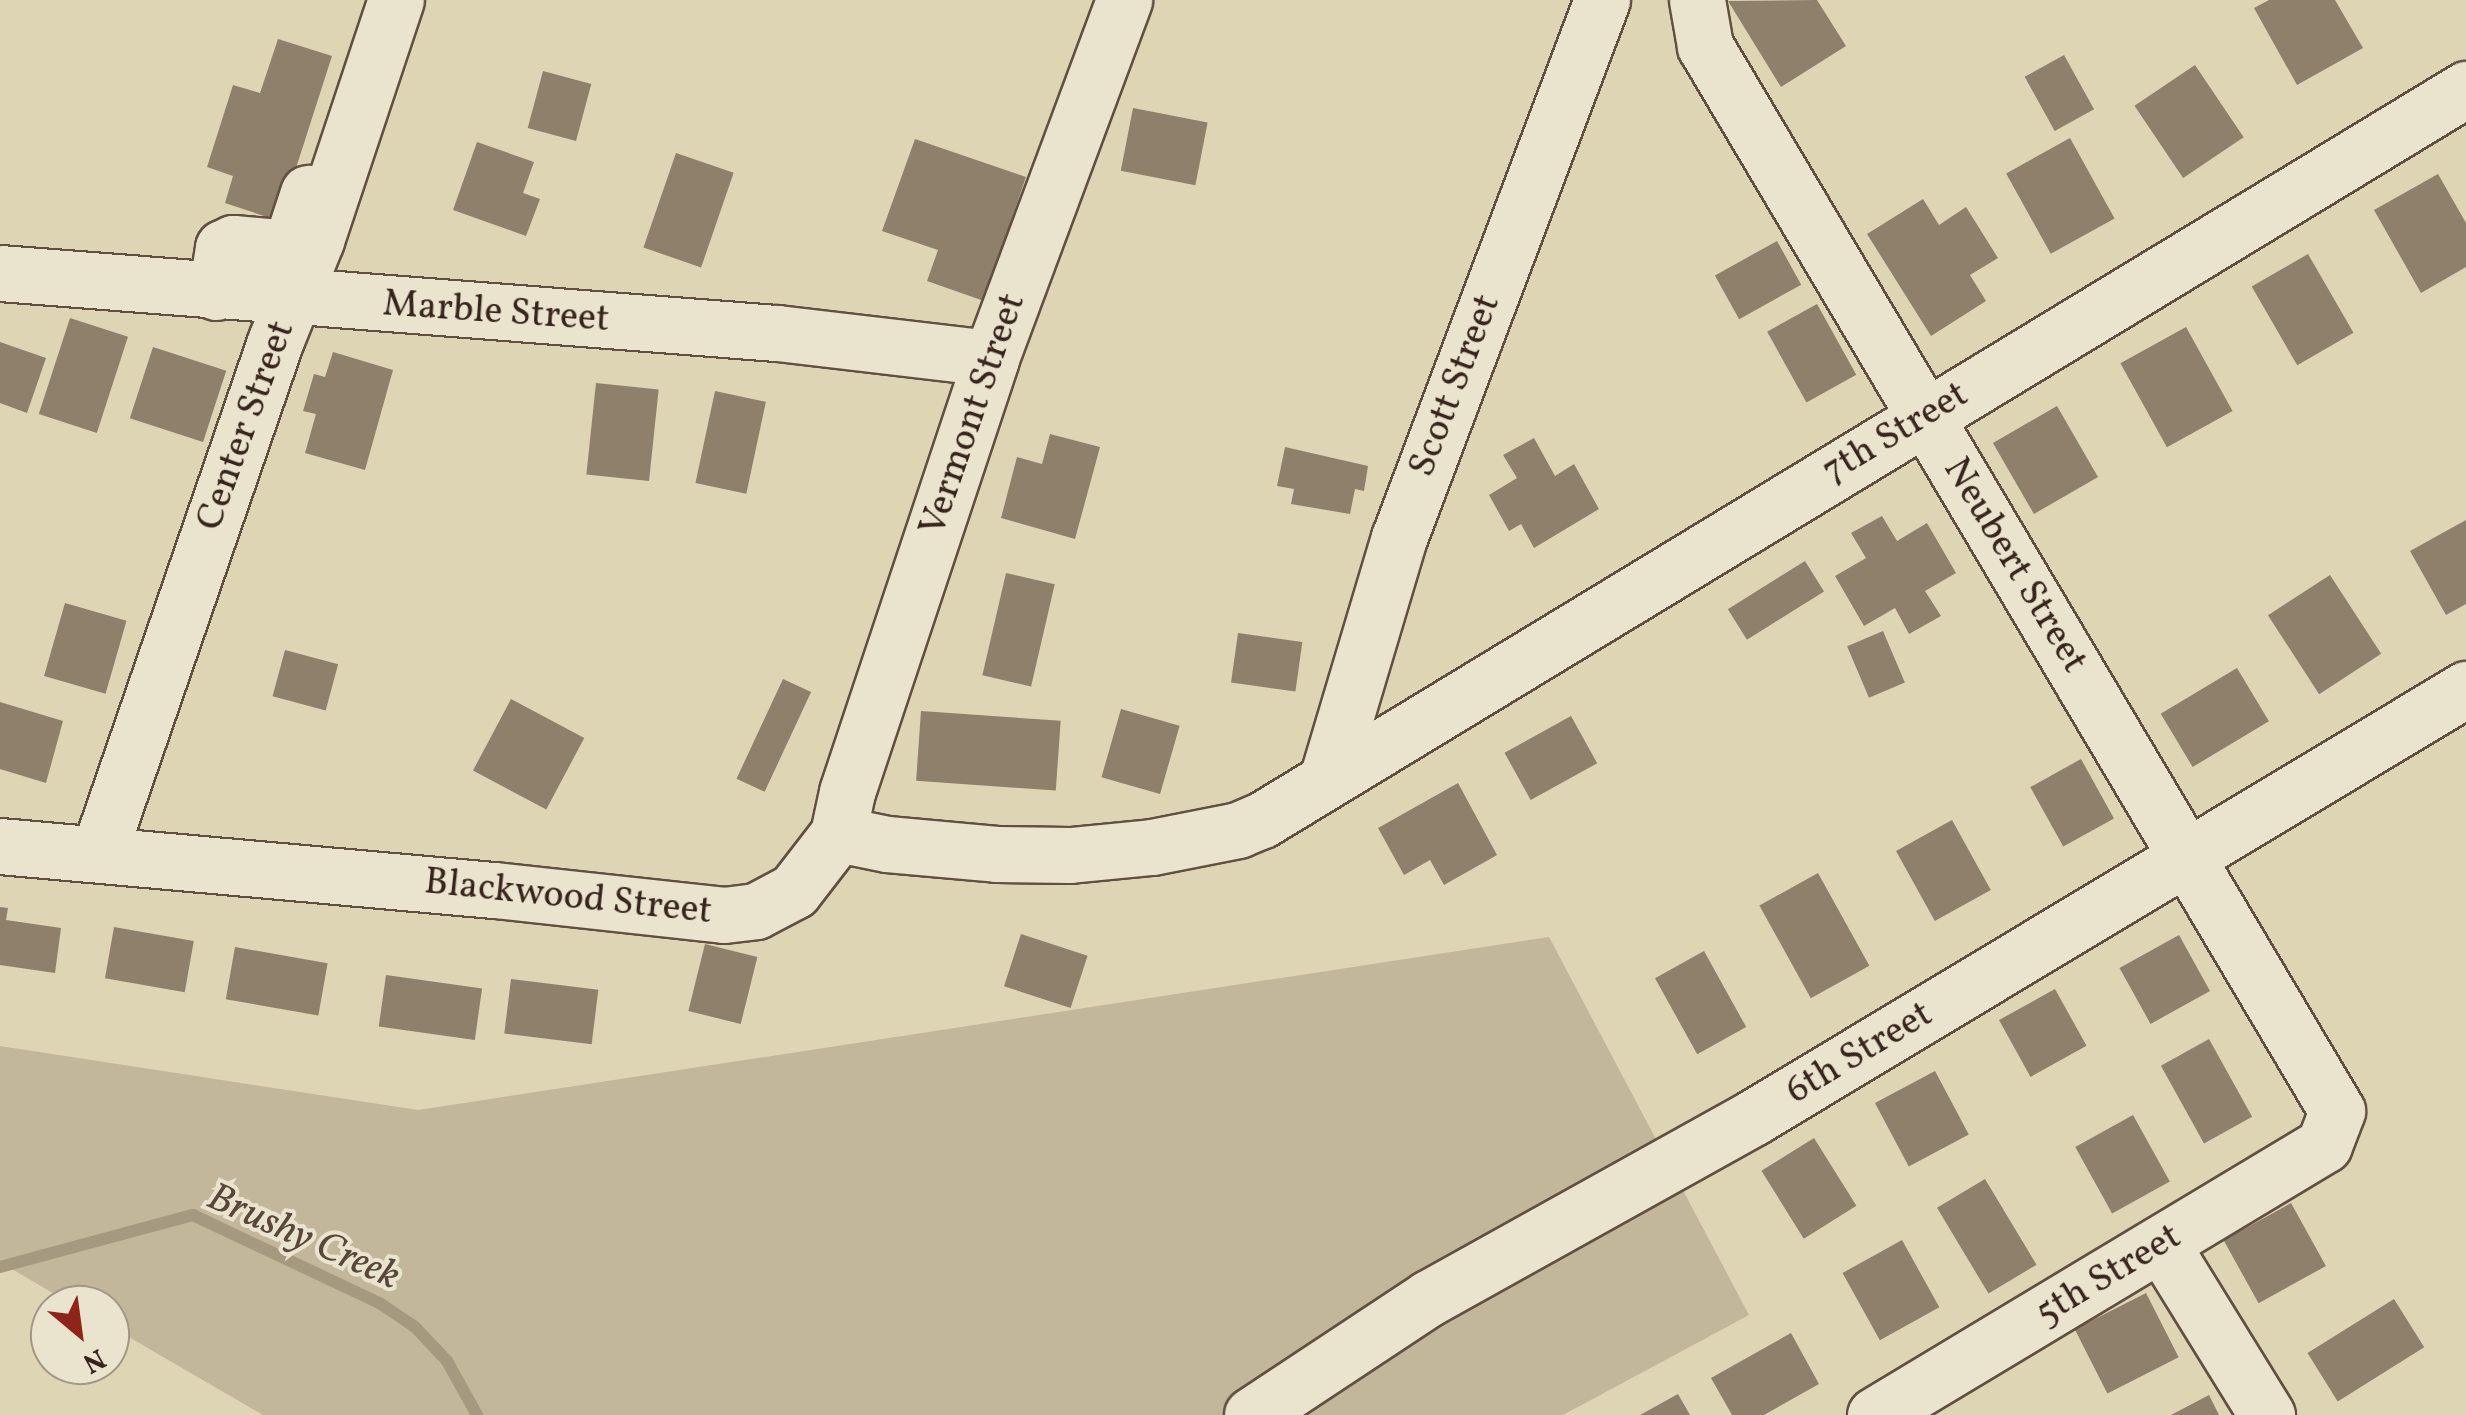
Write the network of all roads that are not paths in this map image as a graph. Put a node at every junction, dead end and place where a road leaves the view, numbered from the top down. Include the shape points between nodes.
1 (1124, 0) edge
2 (1602, 0) edge
3 (1696, 0) edge
4 (391, 16) edge
5 (2466, 89) edge
6 (298, 266) junction
7 (0, 273) edge
8 (991, 358) junction
9 (1924, 417) junction
10 (2466, 689) edge
11 (1327, 779) junction
12 (838, 834) junction
13 (0, 846) edge
14 (98, 852) junction
15 (2189, 856) junction
16 (2334, 1128) joint
17 (2162, 1245) junction
18 (1252, 1415) edge
19 (1875, 1415) edge
20 (2267, 1415) edge

1 - 8 street, Vermont Street
2 - 11 street, Scott Street via 1399,538
3 - 9 street, Neubert Street via 1704,46
4 - 6 street, Center Street
5 - 9 street, 7th Street
6 - 7 street, Marble Street via 216,292
6 - 8 street, Marble Street
6 - 14 street, Center Street
8 - 12 street, Vermont Street
9 - 11 street, 7th Street
9 - 15 street, Neubert Street
10 - 15 street, 6th Street
11 - 12 street via 1250,825 1152,847 997,854
12 - 14 street, Blackwood Street via 794,892 756,910 724,915
13 - 14 street, Blackwood Street
15 - 16 street, Neubert Street via 2330,1092 2338,1111
15 - 18 street, 6th Street via 1754,1118 1429,1298
16 - 17 street, 5th Street via 2324,1144
17 - 19 street, 5th Street
17 - 20 street

